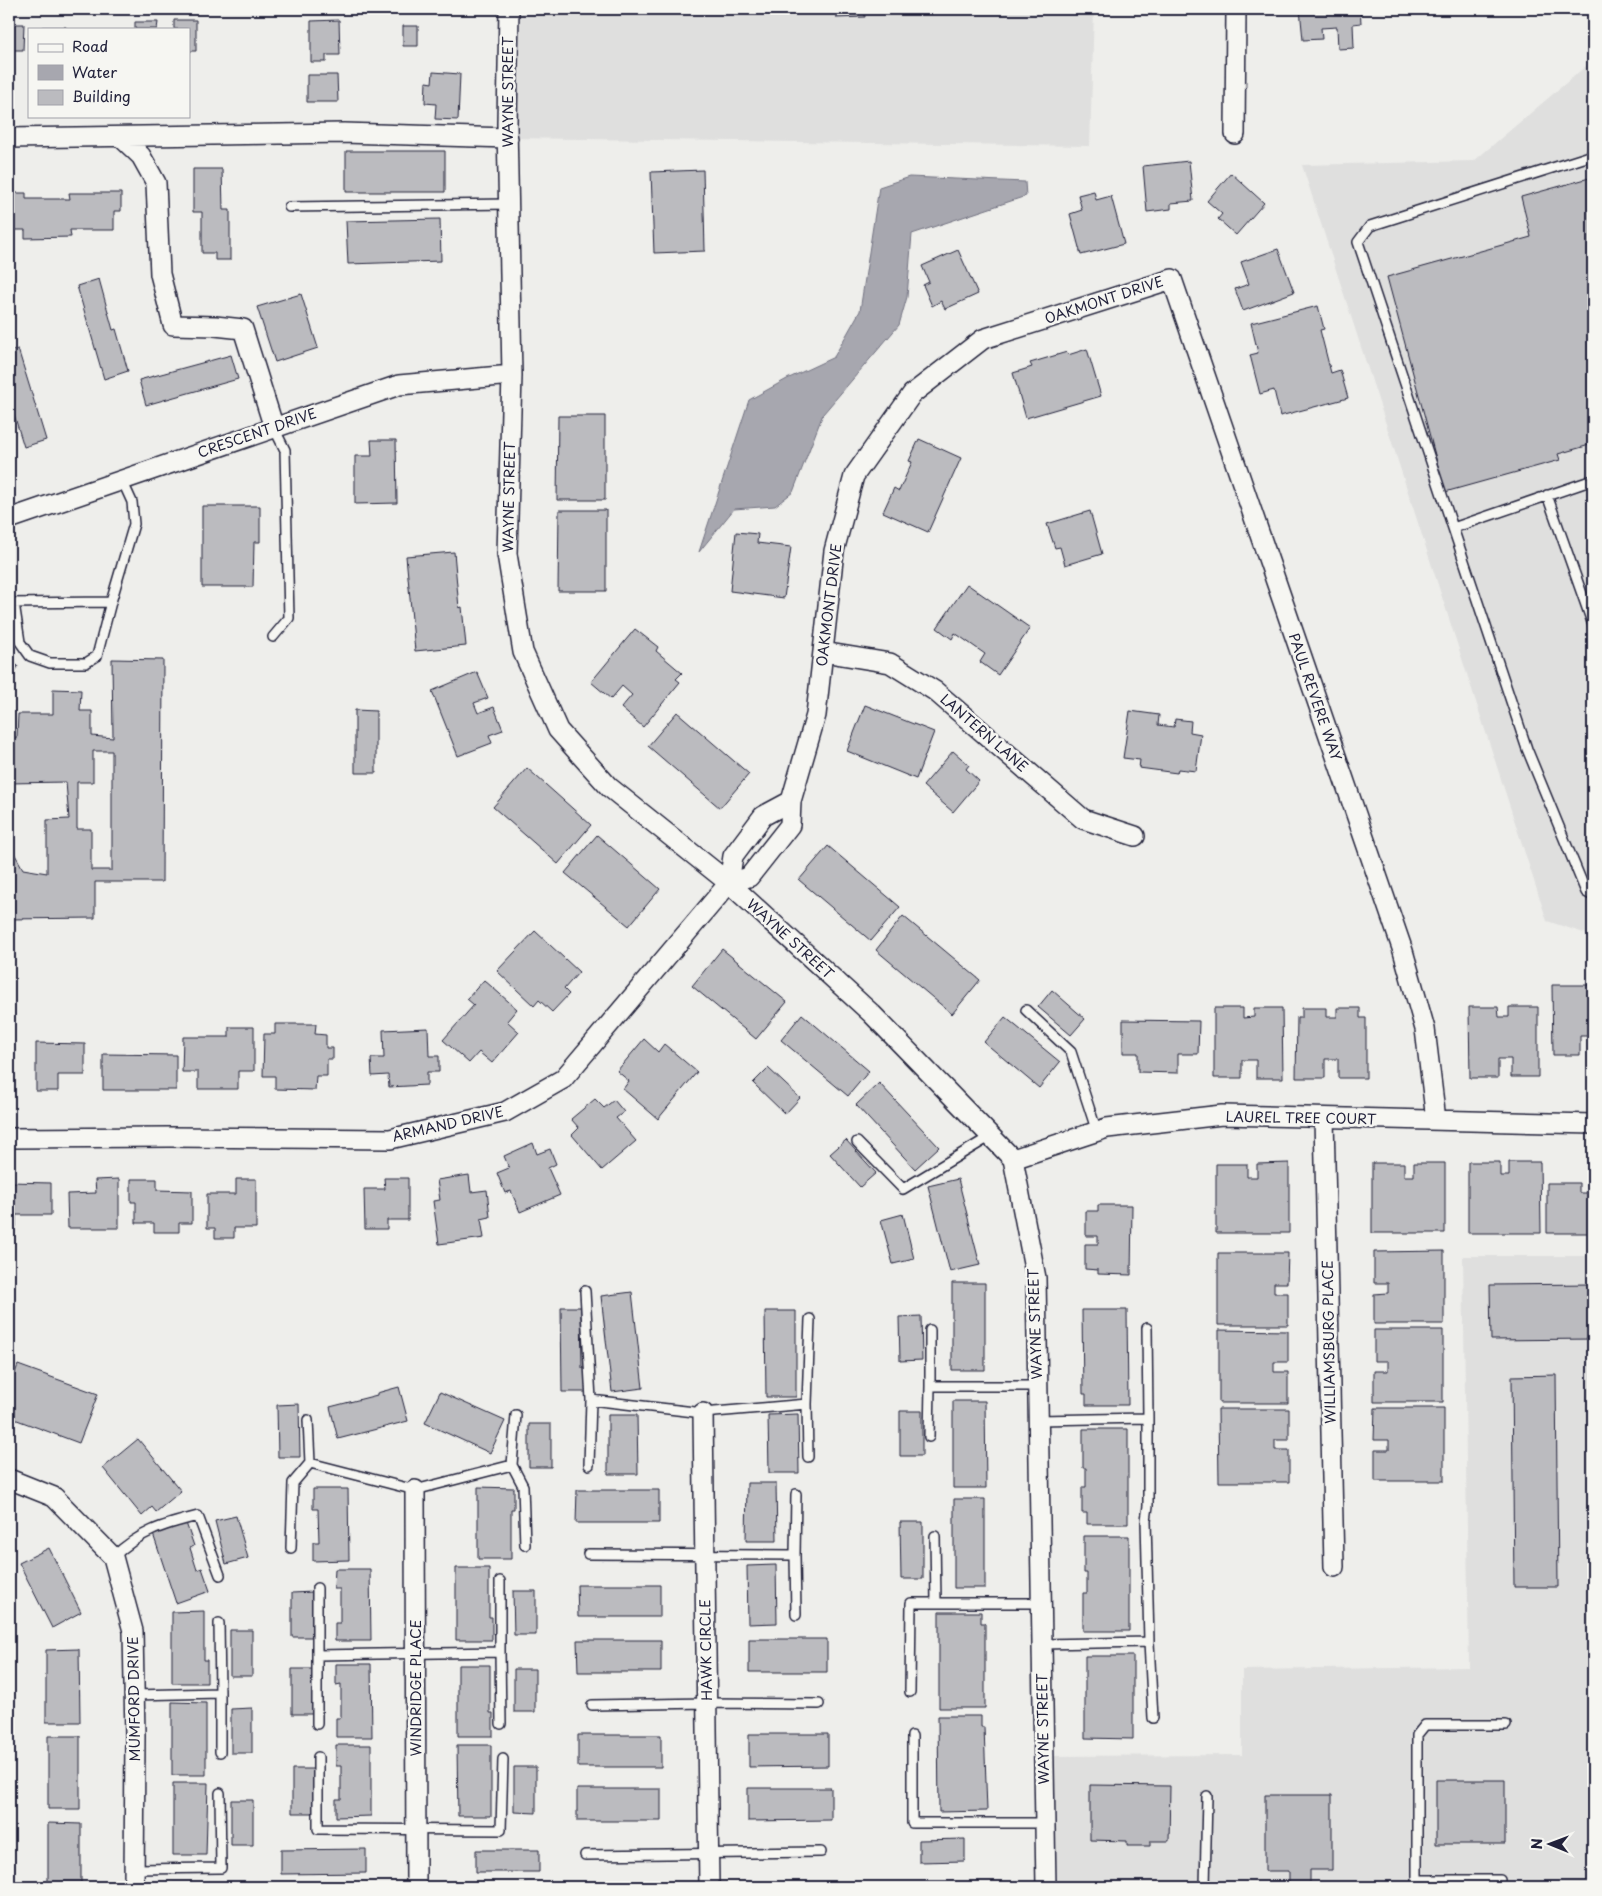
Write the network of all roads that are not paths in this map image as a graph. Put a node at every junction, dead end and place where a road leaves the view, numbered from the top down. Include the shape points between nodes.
1 (509, 9) edge
2 (1236, 9) edge
3 (1235, 134) dead end
4 (121, 137) junction
5 (9, 138) edge
6 (508, 138) junction
7 (1593, 156) edge
8 (510, 204) junction
9 (289, 207) dead end
10 (1172, 279) joint
11 (512, 375) junction
12 (274, 428) junction
13 (122, 480) junction
14 (1593, 480) edge
15 (1547, 495) junction
16 (9, 519) edge
17 (1453, 528) junction
18 (111, 602) junction
19 (11, 603) edge
20 (1593, 625) edge
21 (273, 637) dead end
22 (823, 652) junction
23 (791, 801) junction
24 (1135, 836) dead end
25 (729, 884) junction
26 (1593, 896) edge
27 (1026, 1010) dead end
28 (1324, 1118) junction
29 (1436, 1120) junction
30 (1593, 1124) edge
31 (1097, 1132) junction
32 (991, 1136) junction
33 (9, 1138) edge
34 (857, 1142) dead end
35 (1014, 1159) junction
36 (585, 1291) dead end
37 (810, 1319) dead end
38 (1147, 1328) dead end
39 (930, 1330) dead end
40 (930, 1386) junction
41 (1038, 1386) junction
42 (591, 1400) junction
43 (807, 1404) junction
44 (703, 1414) junction
45 (516, 1415) dead end
46 (1148, 1418) junction
47 (308, 1420) dead end
48 (1038, 1420) junction
49 (929, 1437) dead end
50 (808, 1457) dead end
51 (310, 1463) junction
52 (512, 1465) junction
53 (589, 1465) dead end
54 (9, 1479) edge
55 (415, 1490) junction
56 (796, 1494) dead end
57 (935, 1536) dead end
58 (525, 1545) dead end
59 (291, 1548) dead end
60 (588, 1554) dead end
61 (705, 1554) junction
62 (795, 1555) junction
63 (113, 1556) junction
64 (1334, 1567) dead end
65 (220, 1576) dead end
66 (500, 1581) dead end
67 (317, 1588) dead end
68 (936, 1603) junction
69 (1041, 1603) junction
70 (796, 1616) dead end
71 (219, 1623) dead end
72 (1150, 1642) junction
73 (1042, 1644) junction
74 (500, 1652) junction
75 (416, 1654) junction
76 (317, 1655) junction
77 (910, 1692) dead end
78 (220, 1693) junction
79 (134, 1696) junction
80 (706, 1703) junction
81 (819, 1704) dead end
82 (592, 1705) dead end
83 (1153, 1718) dead end
84 (317, 1724) dead end
85 (501, 1724) dead end
86 (1506, 1725) dead end
87 (912, 1736) dead end
88 (220, 1752) dead end
89 (318, 1757) dead end
90 (503, 1759) dead end
91 (220, 1793) dead end
92 (1207, 1796) dead end
93 (1045, 1823) junction
94 (416, 1830) junction
95 (820, 1852) dead end
96 (709, 1854) junction
97 (585, 1855) dead end
98 (134, 1868) junction
99 (1500, 1880) dead end
100 (1417, 1884) edge
101 (134, 1887) edge
102 (416, 1887) edge
103 (709, 1887) edge
104 (1046, 1887) edge
105 (1205, 1887) edge

1 - 6 street, WAYNE STREET
2 - 3 street
4 - 5 street
4 - 6 street via 344,133
4 - 12 street via 141,156 156,183 160,274 173,325 243,329
6 - 8 street, WAYNE STREET
7 - 17 lane via 1370,226 1358,242
8 - 9 lane
8 - 11 street, WAYNE STREET
10 - 22 street, OAKMONT DRIVE via 983,339 912,394 854,476 834,551
10 - 29 street, PAUL REVERE WAY via 1403,951 1425,1030
11 - 12 street, CRESCENT DRIVE via 399,385
11 - 25 street, WAYNE STREET via 507,554 523,652 558,730 610,787
12 - 13 street, CRESCENT DRIVE
12 - 21 lane via 285,450 289,618
13 - 16 street, CRESCENT DRIVE
13 - 18 lane via 132,502 134,524
14 - 15 lane
15 - 17 lane
15 - 20 lane
17 - 26 lane via 1527,749 1586,892
18 - 19 lane
18 - 19 lane via 97,656 86,663 50,663 30,656 20,642
22 - 23 street, OAKMONT DRIVE via 816,715
22 - 24 street, LANTERN LANE via 890,663 936,691 1083,819
23 - 25 street via 763,816 733,856
23 - 25 street, OAKMONT DRIVE via 790,825 748,877
25 - 32 street, WAYNE STREET via 872,1014
25 - 33 street, ARMAND DRIVE via 563,1079 505,1112 390,1139
27 - 31 lane via 1071,1052
28 - 29 street, LAUREL TREE COURT
28 - 31 street, LAUREL TREE COURT via 1222,1115 1107,1128
28 - 64 street, WILLIAMSBURG PLACE
29 - 30 street, LAUREL TREE COURT
31 - 35 street, LAUREL TREE COURT
32 - 34 lane via 903,1189
32 - 35 street, WAYNE STREET
35 - 41 street, WAYNE STREET via 1036,1278
36 - 42 lane
37 - 43 lane
38 - 46 lane
39 - 40 lane
40 - 41 lane
40 - 49 lane
41 - 48 street, WAYNE STREET
42 - 44 lane
42 - 53 lane
43 - 44 lane
43 - 50 lane
44 - 61 street, HAWK CIRCLE
45 - 52 lane
46 - 48 lane
46 - 72 lane via 1146,1520
47 - 51 lane
48 - 69 street, WAYNE STREET
51 - 55 lane
51 - 59 lane via 293,1483
52 - 55 lane
52 - 58 lane via 523,1486
54 - 63 street via 54,1497
55 - 75 street, WINDRIDGE PLACE
56 - 62 lane
57 - 68 lane
60 - 61 lane
61 - 62 lane
61 - 80 street, HAWK CIRCLE
62 - 70 lane
63 - 65 lane via 128,1543 161,1525 198,1516
63 - 79 street, MUMFORD DRIVE via 133,1631
66 - 74 lane
67 - 76 lane
68 - 69 lane
68 - 77 lane via 911,1603
69 - 73 street, WAYNE STREET
71 - 78 lane
72 - 73 lane
72 - 83 lane
73 - 93 street, WAYNE STREET
74 - 75 lane
74 - 85 lane
75 - 76 lane
75 - 94 street, WINDRIDGE PLACE
76 - 84 lane
78 - 79 lane
78 - 88 lane
79 - 98 street, MUMFORD DRIVE
80 - 81 lane
80 - 82 lane
80 - 96 street, HAWK CIRCLE
86 - 100 lane via 1425,1725 1417,1735
87 - 93 lane via 912,1823
89 - 94 lane via 318,1829
90 - 94 lane via 501,1830
91 - 98 lane via 221,1868
92 - 105 lane
93 - 104 street, WAYNE STREET
94 - 102 street, WINDRIDGE PLACE
95 - 96 lane
96 - 97 lane
96 - 103 street, HAWK CIRCLE
98 - 101 street, MUMFORD DRIVE
99 - 100 lane

